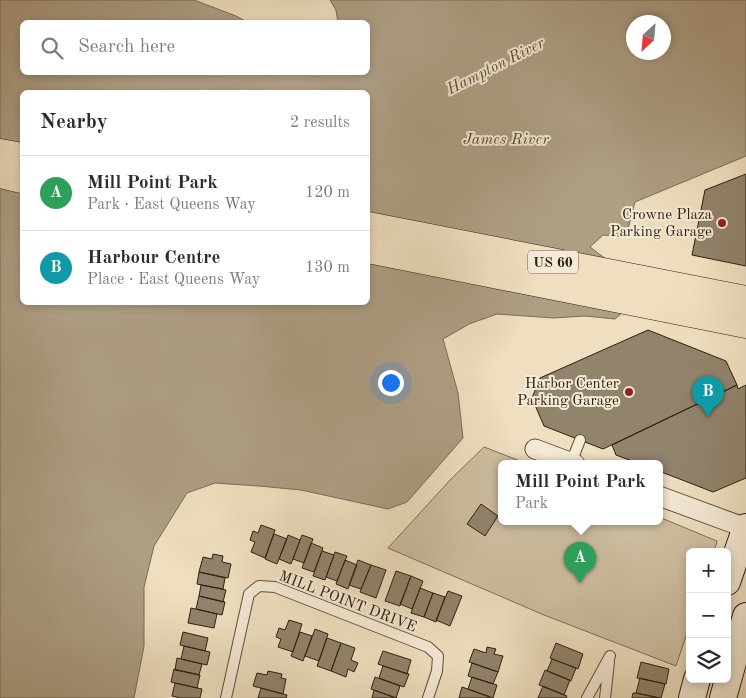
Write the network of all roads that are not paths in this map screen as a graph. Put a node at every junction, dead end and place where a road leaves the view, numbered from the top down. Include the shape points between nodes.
1 (0, 153) edge
2 (20, 157) edge
3 (0, 174) edge
4 (20, 179) edge
5 (370, 226) edge
6 (370, 249) edge
7 (741, 311) edge
8 (580, 440) dead end
9 (535, 449) dead end
10 (565, 460) edge
11 (574, 460) edge
12 (663, 497) edge
13 (746, 528) edge
14 (731, 571) edge
15 (746, 616) edge
16 (696, 683) edge
17 (226, 698) edge
18 (428, 698) edge
19 (587, 698) edge
20 (605, 698) edge
21 (692, 698) edge
22 (723, 698) edge

1 - 2 main road
3 - 4 main road
5 - 7 main road, US 60
6 - 7 main road, US 60
8 - 11 lane
9 - 10 street
12 - 13 street
13 - 14 main road
15 - 22 main road
16 - 21 main road
17 - 18 lane, MILL POINT DRIVE via 249,594 259,586 275,588 428,647 438,656 437,671
19 - 20 lane via 610,656

